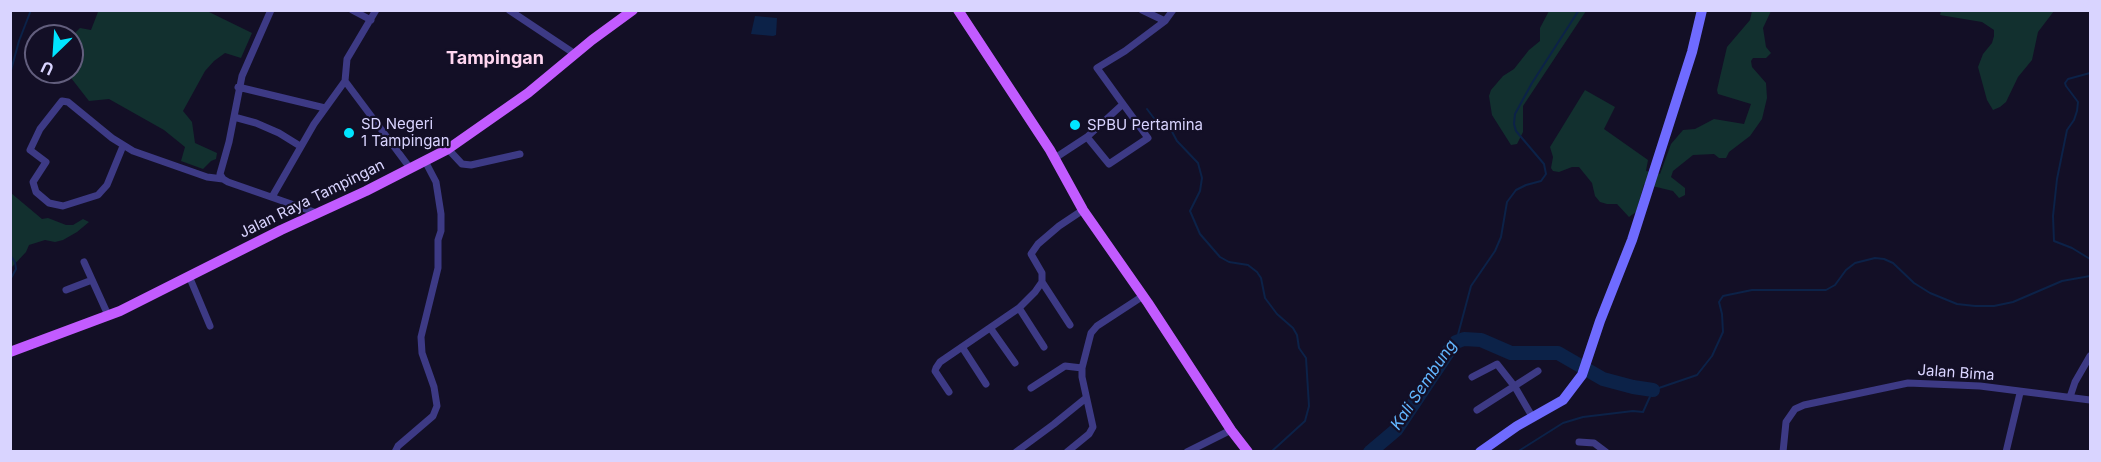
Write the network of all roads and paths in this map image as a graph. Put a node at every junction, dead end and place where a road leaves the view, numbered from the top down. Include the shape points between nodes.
1 (271, 10) edge
2 (352, 10) edge
3 (376, 10) edge
4 (509, 10) edge
5 (633, 10) edge
6 (958, 10) edge
7 (1142, 10) edge
8 (1173, 10) edge
9 (1702, 10) edge
10 (371, 20) junction
11 (1165, 21) junction
12 (575, 54) junction
13 (345, 81) junction
14 (238, 87) junction
15 (1123, 104) junction
16 (324, 108) junction
17 (234, 117) junction
18 (1087, 137) junction
19 (123, 146) junction
20 (300, 146) junction
21 (448, 149) junction
22 (520, 154) dead end
23 (1055, 158) junction
24 (425, 161) junction
25 (410, 168) junction
26 (223, 179) junction
27 (272, 197) junction
28 (1083, 210) junction
29 (317, 213) junction
30 (84, 262) dead end
31 (189, 276) junction
32 (92, 280) junction
33 (1042, 282) junction
34 (66, 290) dead end
35 (1143, 296) junction
36 (1019, 308) junction
37 (108, 315) junction
38 (1070, 325) dead end
39 (210, 326) dead end
40 (991, 329) junction
41 (962, 347) junction
42 (1044, 347) dead end
43 (10, 352) edge
44 (2091, 356) edge
45 (1015, 363) dead end
46 (1082, 368) junction
47 (1538, 371) dead end
48 (1472, 377) dead end
49 (986, 384) dead end
50 (1515, 387) junction
51 (1031, 388) dead end
52 (949, 392) dead end
53 (2020, 393) junction
54 (2070, 397) junction
55 (1086, 398) junction
56 (2091, 400) edge
57 (1477, 410) dead end
58 (1533, 418) junction
59 (1231, 430) junction
60 (1580, 442) dead end
61 (1247, 451) edge
62 (395, 452) edge
63 (1016, 452) edge
64 (1067, 452) edge
65 (1187, 452) edge
66 (1480, 452) edge
67 (1606, 452) edge
68 (1783, 452) edge
69 (2006, 452) edge

1 - 14 street
2 - 10 street
3 - 10 street
4 - 12 street
5 - 12 main road, Jalan Raya Tampingan
6 - 23 main road
7 - 11 street
8 - 11 street
9 - 58 main road via 1632,240 1582,375 1563,400
10 - 13 street via 347,59
11 - 15 street via 1097,68
12 - 21 main road, Jalan Raya Tampingan via 528,93
13 - 16 street
13 - 25 street
14 - 16 street
14 - 17 street
15 - 18 street
15 - 18 street via 1148,138 1109,165
16 - 20 street
17 - 20 street via 264,126
17 - 26 street via 221,168
18 - 23 street
19 - 19 street via 62,100 30,150 46,162 33,182 36,192 49,203 63,206 98,195 107,185
19 - 26 street via 207,177
20 - 27 street
21 - 22 street via 462,164 471,165
21 - 24 main road, Jalan Raya Tampingan
23 - 28 main road
24 - 25 main road, Jalan Raya Tampingan
24 - 62 street via 436,182 441,214 438,268 421,338 437,406 433,416
25 - 29 main road, Jalan Raya Tampingan
26 - 27 street
27 - 29 street
28 - 33 street via 1059,226 1031,254 1042,273
28 - 35 main road
29 - 31 main road, Jalan Raya Tampingan
30 - 32 street
31 - 37 main road, Jalan Raya Tampingan
31 - 39 street
32 - 34 street
32 - 37 street
33 - 36 street
33 - 38 street
35 - 46 street via 1091,333
35 - 59 main road
36 - 40 street
36 - 42 street
37 - 43 main road, Jalan Raya Tampingan
40 - 41 street
40 - 45 street
41 - 49 street
41 - 52 street via 940,362 935,371
44 - 54 street
46 - 51 street via 1065,366
46 - 55 street
47 - 50 street
48 - 50 street via 1497,364
50 - 57 street
50 - 58 street
53 - 54 street, Jalan Bima
53 - 68 street, Jalan Bima via 1980,386 1908,383 1804,405 1795,409 1786,422
53 - 69 street
54 - 56 street, Jalan Bima
55 - 63 street
55 - 64 street via 1093,428
58 - 66 main road
59 - 61 main road
59 - 65 street
60 - 67 street via 1594,443

